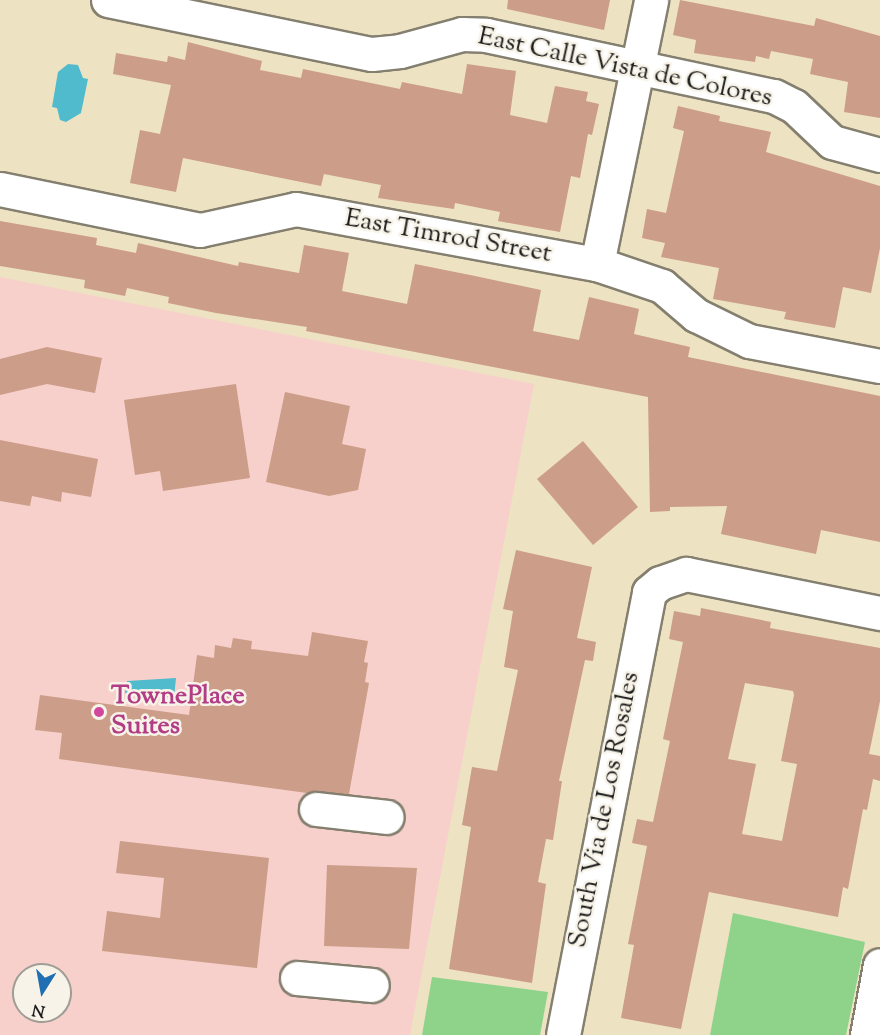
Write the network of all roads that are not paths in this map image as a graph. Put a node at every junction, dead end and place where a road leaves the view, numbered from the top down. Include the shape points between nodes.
1 (108, 0) edge
2 (651, 0) edge
3 (638, 66) junction
4 (880, 155) edge
5 (0, 189) edge
6 (597, 264) junction
7 (880, 366) edge
8 (880, 613) edge
9 (316, 809) dead end
10 (387, 817) dead end
11 (880, 966) edge
12 (297, 978) dead end
13 (372, 985) dead end
14 (872, 1024) edge
15 (563, 1035) edge

1 - 3 street, East Calle Vista de Colores via 372,54 400,51 462,34
2 - 3 street
3 - 4 street, East Calle Vista de Colores via 774,96 794,106 832,142
3 - 6 street
5 - 6 street, East Timrod Street via 200,230 296,209
6 - 7 street, East Timrod Street via 662,286 696,315 749,341
8 - 15 street, South Via de Los Rosales via 686,574 655,580 643,609
9 - 10 street
11 - 14 street
12 - 13 street

